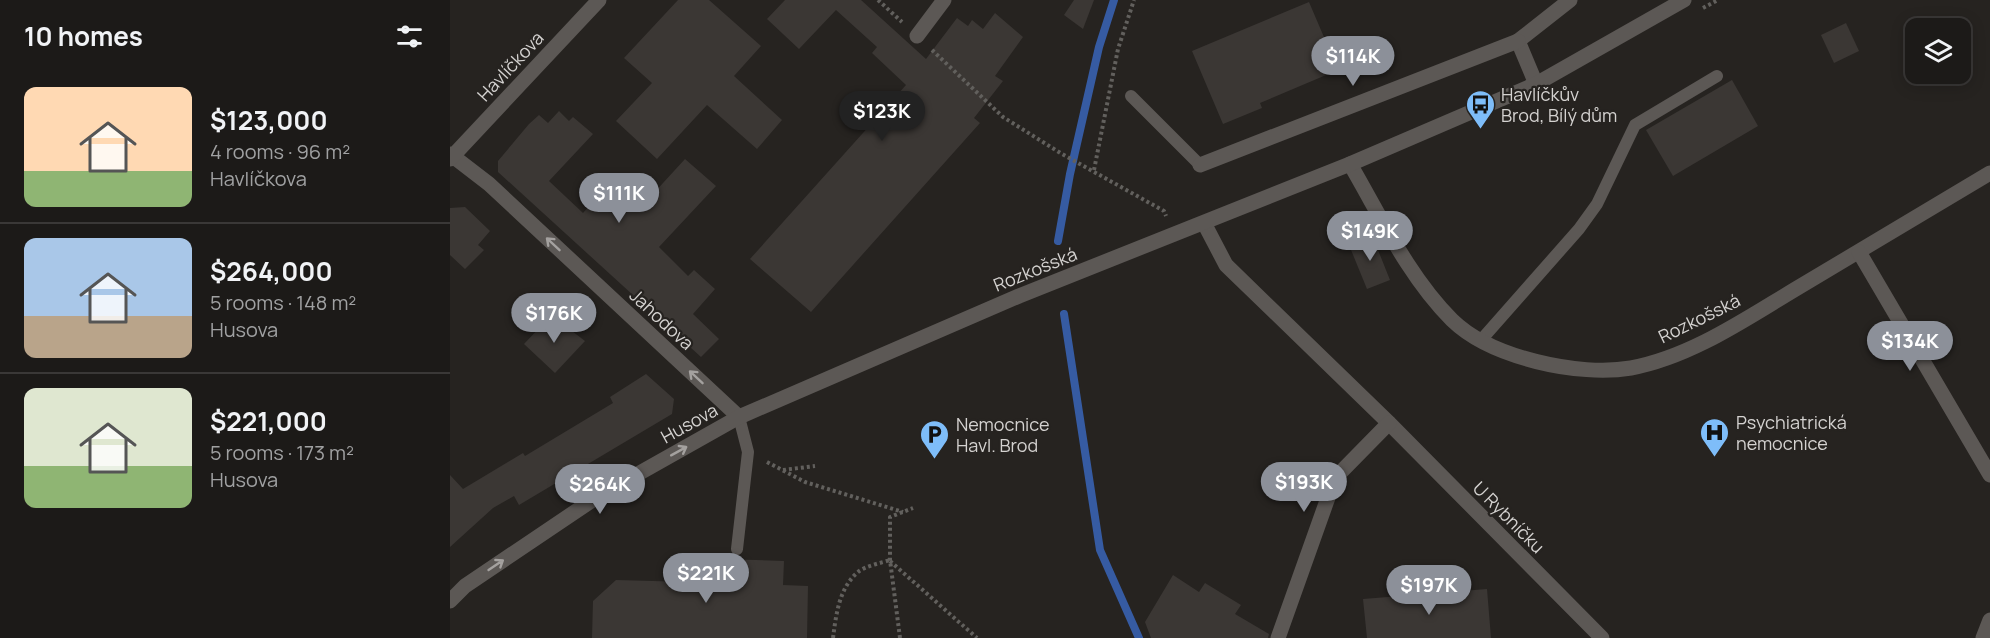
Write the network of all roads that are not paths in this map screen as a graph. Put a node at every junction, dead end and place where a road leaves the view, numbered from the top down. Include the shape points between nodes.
1 (599, 0) edge
2 (944, 0) edge
3 (1570, 0) edge
4 (1684, 0) edge
5 (917, 36) road end
6 (1518, 40) junction
7 (1717, 76) dead end
8 (1536, 84) junction
9 (1131, 96) dead end
10 (451, 157) edge
11 (1350, 164) junction
12 (1200, 165) joint
13 (1990, 173) edge
14 (1204, 223) junction
15 (1859, 252) junction
16 (1482, 339) junction
17 (739, 417) junction
18 (1389, 423) junction
19 (1990, 475) edge
20 (737, 549) dead end
21 (450, 601) edge
22 (1990, 620) edge
23 (1278, 638) edge
24 (1602, 638) edge
25 (1983, 638) edge

1 - 10 street, Havlíčkova
2 - 5 street
3 - 6 street
4 - 8 street, Rozkošská
6 - 8 street
6 - 12 street
7 - 16 lane via 1635,125 1597,204
8 - 11 street, Rozkošská
9 - 12 lane
17 -> 10 street, Jahodova via 489,184
11 - 14 street, Rozkošská
11 - 16 street, Rozkošská via 1413,272 1453,321
13 - 15 street, Rozkošská
14 - 17 street, Rozkošská via 1019,296
14 - 18 street, U Rybníčku via 1226,265
15 - 16 street, Rozkošská via 1703,342 1632,368 1588,372 1540,364
15 - 19 street
17 - 20 lane via 748,452
21 -> 17 street, Husova via 465,586 597,497
18 - 23 street via 1335,478
18 - 24 street, U Rybníčku
22 - 25 street

